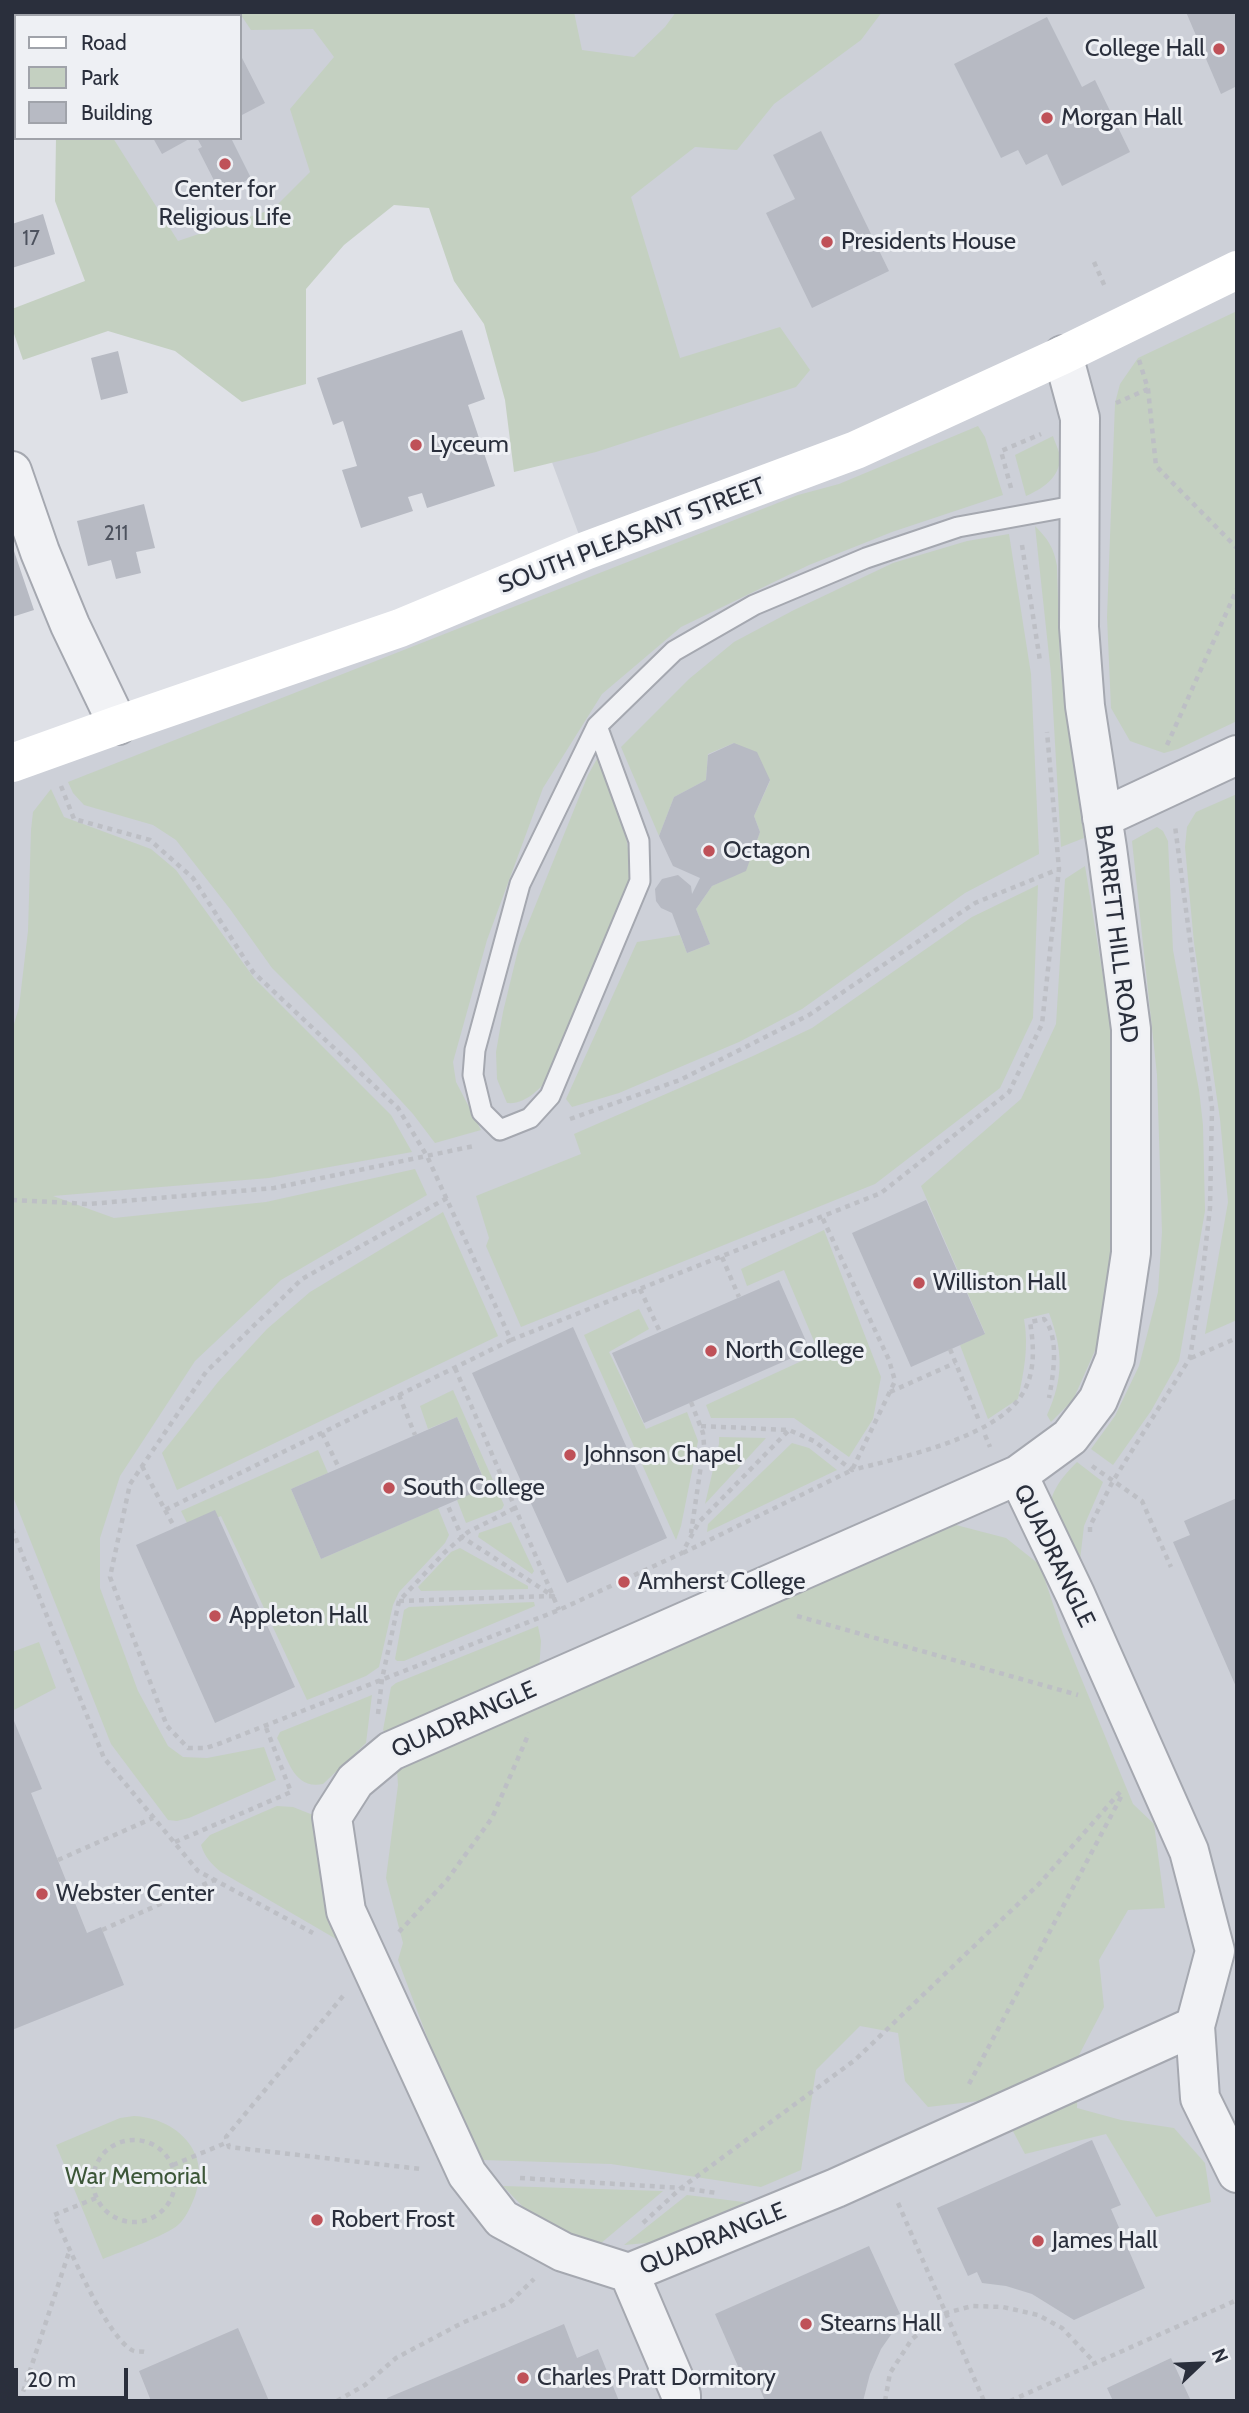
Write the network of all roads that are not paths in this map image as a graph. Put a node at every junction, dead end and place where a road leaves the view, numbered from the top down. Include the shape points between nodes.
1 (1237, 270) edge
2 (1063, 355) junction
3 (12, 471) edge
4 (1079, 505) junction
5 (118, 725) junction
6 (597, 726) junction
7 (1237, 755) edge
8 (12, 764) edge
9 (1102, 818) junction
10 (1018, 1475) junction
11 (1195, 2026) junction
12 (1237, 2173) edge
13 (614, 2268) junction
14 (681, 2401) edge

1 - 2 main road, SOUTH PLEASANT STREET
2 - 4 street, BARRETT HILL ROAD via 1080,418
2 - 5 main road, SOUTH PLEASANT STREET via 856,450 585,551 400,628
3 - 5 street via 70,625
4 - 6 lane via 958,527 879,553 754,605 674,650
4 - 9 street, BARRETT HILL ROAD via 1084,706
5 - 8 main road, SOUTH PLEASANT STREET
6 - 6 lane via 639,841 640,881 550,1096 530,1118 500,1129 482,1112 473,1075 475,1050 520,884
7 - 9 street
9 - 10 street, BARRETT HILL ROAD via 1131,1029 1131,1253 1115,1359 1098,1400 1070,1437
10 - 11 street, QUADRANGLE via 1189,1851 1215,1951
10 - 13 street, QUADRANGLE via 391,1751 355,1781 332,1817 346,1911 467,2174 502,2219 563,2252
11 - 12 street via 1200,2098
11 - 13 street, QUADRANGLE via 882,2167
13 - 14 street

